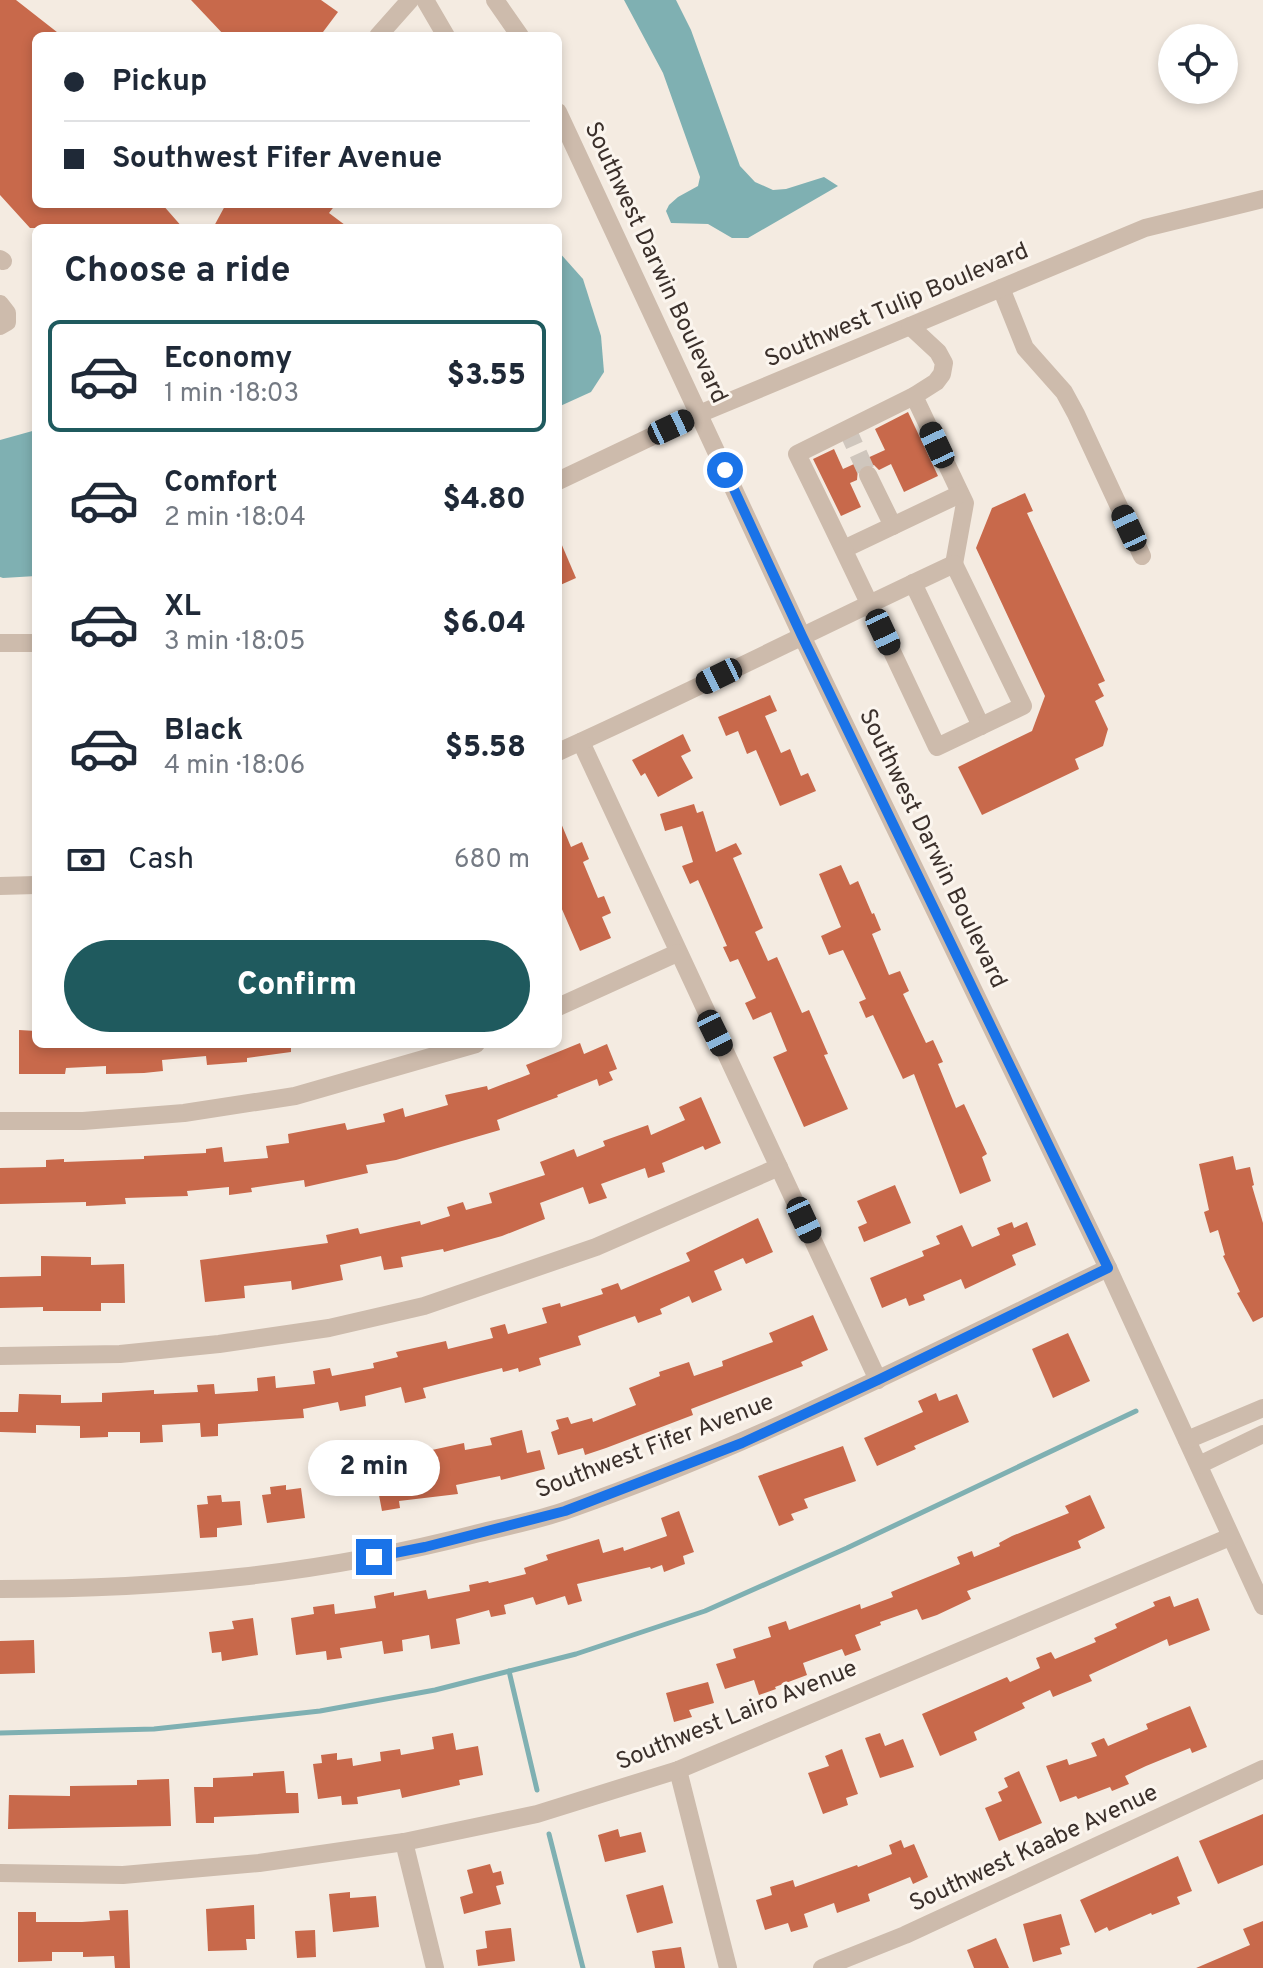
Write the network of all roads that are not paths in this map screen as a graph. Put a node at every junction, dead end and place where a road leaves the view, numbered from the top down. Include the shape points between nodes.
1 (410, 0) edge
2 (425, 0) edge
3 (495, 0) edge
4 (382, 32) edge
5 (442, 32) edge
6 (517, 32) edge
7 (562, 121) edge
8 (1263, 199) edge
9 (1001, 288) junction
10 (0, 304) edge
11 (938, 315) junction
12 (0, 326) edge
13 (910, 326) junction
14 (938, 352) junction
15 (914, 396) junction
16 (699, 414) junction
17 (868, 475) tunnel mouth
18 (562, 479) edge
19 (960, 494) junction
20 (893, 526) junction
21 (844, 549) junction
22 (1142, 556) dead end
23 (954, 564) junction
24 (913, 583) junction
25 (869, 604) junction
26 (802, 636) junction
27 (0, 643) edge
28 (32, 643) edge
29 (981, 726) junction
30 (581, 742) junction
31 (562, 750) edge
32 (32, 885) edge
33 (0, 886) edge
34 (677, 953) junction
35 (562, 1005) edge
36 (468, 1048) edge
37 (0, 1121) edge
38 (779, 1167) junction
39 (1108, 1268) junction
40 (0, 1356) edge
41 (878, 1380) junction
42 (1263, 1408) edge
43 (1263, 1434) edge
44 (1187, 1440) junction
45 (1199, 1465) junction
46 (1230, 1537) junction
47 (0, 1589) edge
48 (1263, 1606) edge
49 (1263, 1769) edge
50 (678, 1770) junction
51 (404, 1842) junction
52 (0, 1873) edge
53 (435, 1968) edge
54 (728, 1968) edge
55 (822, 1968) edge

1 - 4 street
2 - 5 street
3 - 6 street
7 - 16 street, Southwest Darwin Boulevard
8 - 9 street, Southwest Tulip Boulevard via 1145,228
9 - 11 street, Southwest Tulip Boulevard
9 - 22 street via 1025,348 1076,414
10 - 12 street via 7,322
11 - 13 street, Southwest Tulip Boulevard
11 - 14 street
13 - 14 street
13 - 16 street, Southwest Tulip Boulevard
14 - 15 street via 942,374
15 - 19 street
15 - 21 street via 797,454
16 - 18 street, Southwest Tulip Boulevard
16 - 26 street, Southwest Darwin Boulevard
17 - 20 street
19 - 20 street
19 - 23 street via 965,503
20 - 21 street
21 - 25 street
23 - 24 street
23 - 29 street via 1023,706
24 - 25 street
24 - 29 street
25 - 26 street
25 - 29 street via 937,747
26 - 30 street
26 - 39 street, Southwest Darwin Boulevard
27 - 28 street
30 - 31 street
30 - 34 street
32 - 33 street
34 - 35 street
34 - 38 street
36 - 37 street via 295,1096 155,1116
38 - 40 street via 596,1247 424,1306 329,1328 219,1344 120,1354
38 - 41 street
39 - 41 street, Southwest Fifer Avenue
39 - 44 street, Southwest Darwin Boulevard
41 - 47 street, Southwest Fifer Avenue via 742,1443 565,1511 425,1547 213,1581
42 - 44 street
43 - 45 street
44 - 45 street, Southwest Darwin Boulevard
45 - 46 street, Southwest Darwin Boulevard
46 - 48 street, Southwest Darwin Boulevard
46 - 50 street, Southwest Lairo Avenue
49 - 55 street, Southwest Kaabe Avenue via 905,1935
50 - 51 street, Southwest Lairo Avenue via 537,1814
50 - 54 street
51 - 52 street, Southwest Lairo Avenue via 123,1875
51 - 53 street

